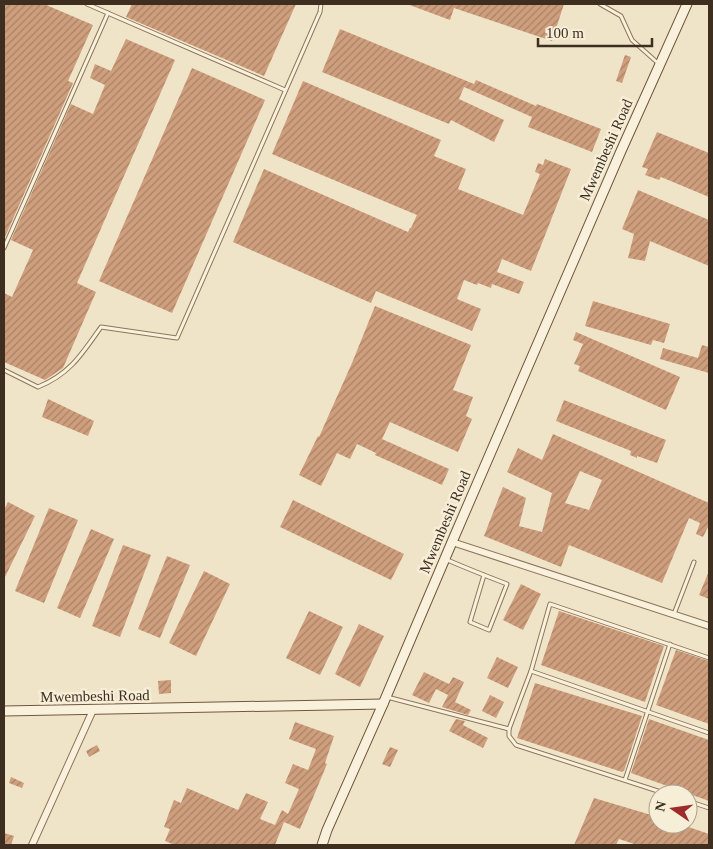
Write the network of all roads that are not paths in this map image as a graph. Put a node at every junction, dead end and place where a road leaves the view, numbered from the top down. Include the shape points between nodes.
1 (87, 4) edge
2 (321, 4) edge
3 (600, 4) edge
4 (686, 4) edge
5 (108, 13) junction
6 (660, 64) junction
7 (285, 90) junction
8 (4, 248) edge
9 (4, 370) edge
10 (452, 542) junction
11 (445, 558) junction
12 (694, 562) dead end
13 (484, 575) junction
14 (673, 615) junction
15 (709, 626) edge
16 (670, 644) junction
17 (709, 658) edge
18 (530, 671) junction
19 (385, 701) junction
20 (93, 710) junction
21 (4, 711) edge
22 (648, 711) junction
23 (509, 729) junction
24 (709, 732) edge
25 (625, 780) junction
26 (648, 788) edge
27 (32, 845) edge
28 (322, 845) edge

1 - 5 lane
2 - 7 lane
3 - 6 lane via 621,16 632,40
4 - 6 street, Mwembeshi Road
5 - 7 lane
5 - 8 lane
6 - 10 street, Mwembeshi Road
7 - 9 lane via 177,338 101,327 74,363 55,380 38,387
10 - 11 street, Mwembeshi Road
10 - 14 street
11 - 13 lane
11 - 19 street, Mwembeshi Road
12 - 14 lane
13 - 13 lane via 508,584 490,630 470,622
14 - 15 street
16 - 17 lane
16 - 18 lane via 550,604
16 - 22 lane
18 - 22 lane
18 - 23 lane
19 - 20 street, Mwembeshi Road
19 - 23 lane
19 - 28 street
20 - 21 street, Mwembeshi Road
20 - 27 street
22 - 24 lane
22 - 25 lane
23 - 25 lane via 509,736 516,745
25 - 26 lane

